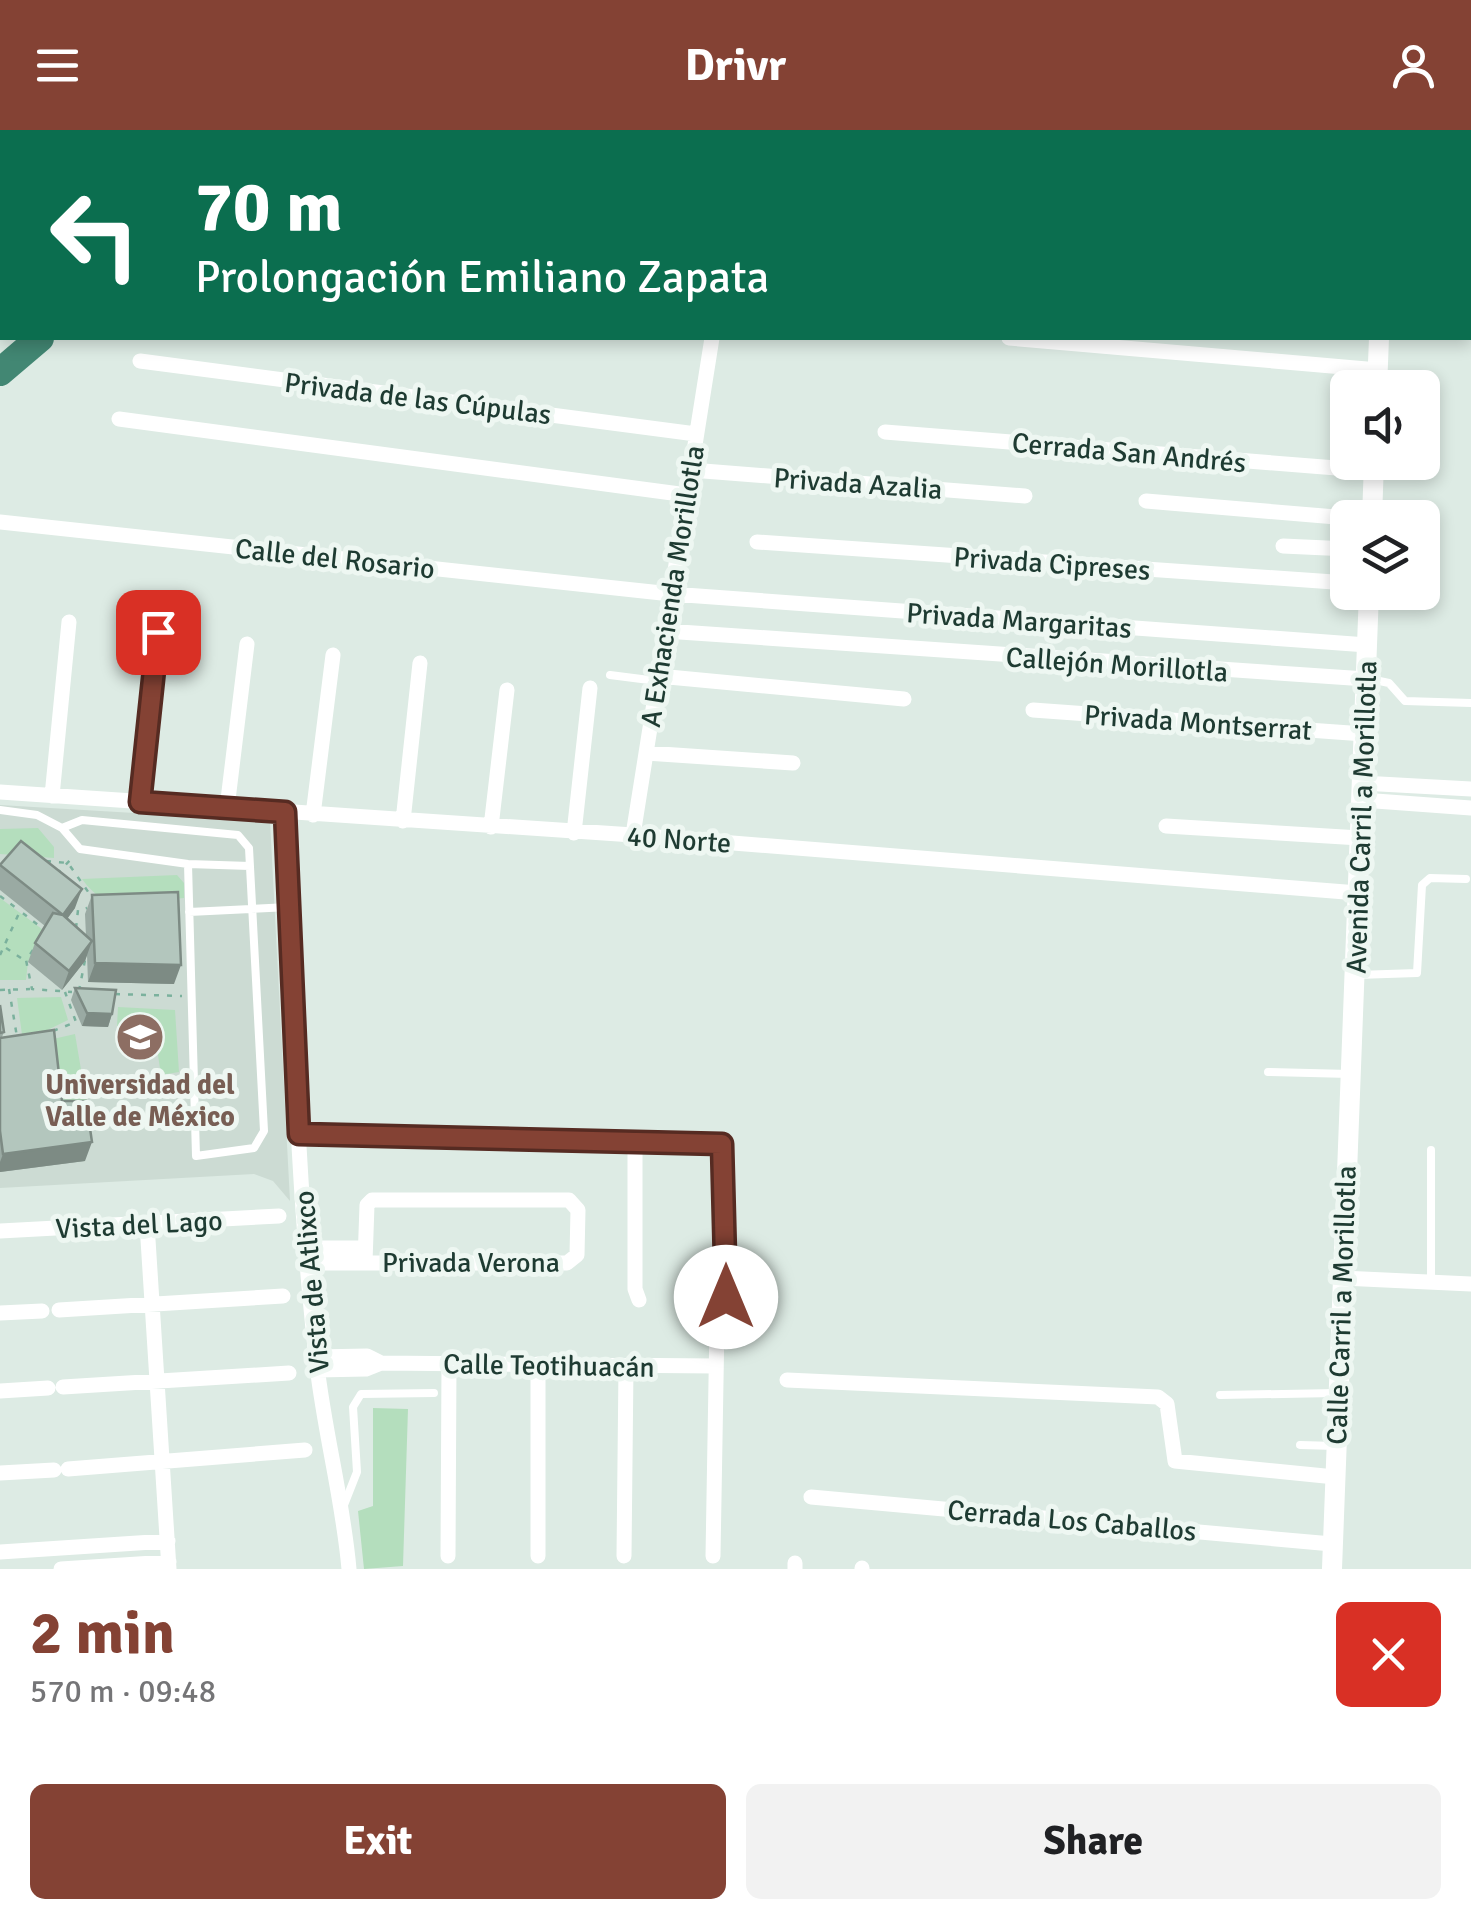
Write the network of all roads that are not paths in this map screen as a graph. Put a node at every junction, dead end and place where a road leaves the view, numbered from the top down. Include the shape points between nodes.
1 (38, 340) edge
2 (712, 340) edge
3 (1027, 340) edge
4 (1379, 340) edge
5 (140, 362) dead end
6 (1377, 370) edge
7 (0, 372) edge
8 (1330, 374) edge
9 (119, 419) dead end
10 (885, 432) dead end
11 (696, 434) junction
12 (1330, 464) edge
13 (691, 470) junction
14 (687, 495) junction
15 (1025, 496) dead end
16 (1146, 502) dead end
17 (1330, 517) edge
18 (0, 522) edge
19 (756, 542) dead end
20 (1284, 546) dead end
21 (1330, 548) edge
22 (1330, 582) edge
23 (671, 594) junction
24 (1368, 610) edge
25 (69, 622) dead end
26 (665, 631) junction
27 (158, 632) dead end
28 (248, 644) dead end
29 (1367, 646) junction
30 (333, 655) dead end
31 (420, 663) dead end
32 (610, 675) dead end
33 (658, 678) junction
34 (1366, 679) junction
35 (590, 688) dead end
36 (507, 690) dead end
37 (904, 699) dead end
38 (1471, 702) edge
39 (1033, 710) dead end
40 (1364, 734) junction
41 (646, 753) junction
42 (793, 763) dead end
43 (1471, 789) edge
44 (0, 792) edge
45 (1362, 792) junction
46 (1412, 794) junction
47 (52, 796) junction
48 (140, 802) junction
49 (227, 808) junction
50 (1471, 808) edge
51 (0, 810) edge
52 (285, 812) junction
53 (313, 814) junction
54 (403, 821) junction
55 (1166, 826) dead end
56 (491, 827) junction
57 (62, 828) junction
58 (574, 833) junction
59 (633, 834) junction
60 (1360, 838) junction
61 (188, 864) junction
62 (250, 866) junction
63 (1466, 879) dead end
64 (1358, 893) junction
65 (289, 907) junction
66 (253, 910) junction
67 (189, 912) junction
68 (1354, 974) junction
69 (1351, 1040) joint
70 (1268, 1072) dead end
71 (1350, 1074) junction
72 (299, 1134) junction
73 (635, 1140) junction
74 (1431, 1150) dead end
75 (279, 1216) dead end
76 (147, 1224) junction
77 (0, 1232) edge
78 (308, 1255) junction
79 (365, 1255) junction
80 (1342, 1278) junction
81 (1431, 1282) junction
82 (1471, 1284) edge
83 (283, 1296) dead end
84 (639, 1300) dead end
85 (152, 1304) junction
86 (730, 1304) dead end
87 (0, 1313) edge
88 (717, 1323) dead end
89 (449, 1363) junction
90 (317, 1364) junction
91 (538, 1364) junction
92 (626, 1366) junction
93 (716, 1366) junction
94 (289, 1373) dead end
95 (788, 1380) dead end
96 (157, 1381) junction
97 (0, 1391) edge
98 (1338, 1393) junction
99 (434, 1394) dead end
100 (1220, 1395) dead end
101 (1300, 1445) dead end
102 (1336, 1446) junction
103 (305, 1450) dead end
104 (162, 1462) junction
105 (0, 1473) edge
106 (1335, 1477) junction
107 (811, 1497) dead end
108 (344, 1505) junction
109 (168, 1542) junction
110 (1332, 1544) junction
111 (0, 1552) edge
112 (448, 1556) dead end
113 (538, 1556) dead end
114 (624, 1556) dead end
115 (713, 1556) dead end
116 (169, 1566) edge
117 (61, 1569) edge
118 (349, 1569) edge
119 (1332, 1569) edge

1 - 7 highway
2 - 11 street, A Exhacienda Morillotla
3 - 8 street
4 - 6 street
5 - 11 street, Privada de las Cúpulas
9 - 14 street
10 - 12 street, Cerrada San Andrés
11 - 13 street, A Exhacienda Morillotla
13 - 14 street, A Exhacienda Morillotla
13 - 15 street, Privada Azalia
14 - 23 street, A Exhacienda Morillotla
16 - 17 street
18 - 23 street, Calle del Rosario
19 - 22 street, Privada Cipreses
20 - 21 street
23 - 26 street, A Exhacienda Morillotla
23 - 29 street, Privada Margaritas
24 - 29 street, Avenida Carril a Morillotla
25 - 47 street
26 - 33 street, A Exhacienda Morillotla
26 - 34 street, Callejón Morillotla
27 - 48 street
28 - 49 street
29 - 34 street, Avenida Carril a Morillotla
30 - 53 street
31 - 54 street
32 - 33 lane
33 - 37 street
33 - 41 street, A Exhacienda Morillotla
34 - 38 lane via 1388,683 1405,701
34 - 40 street, Avenida Carril a Morillotla
35 - 58 street
36 - 56 street
39 - 40 street, Privada Montserrat
40 - 45 street, Avenida Carril a Morillotla
41 - 42 street
41 - 59 street, A Exhacienda Morillotla
43 - 46 street
44 - 47 street, 40 Norte
45 - 46 street
45 - 60 street, Avenida Carril a Morillotla
46 - 50 street
47 - 48 street, 40 Norte
48 - 49 street, 40 Norte
49 - 52 street, 40 Norte
51 - 57 lane via 37,815
52 - 53 street, 40 Norte
52 - 65 street, Vista de Atlixco
53 - 54 street, 40 Norte
54 - 56 street, 40 Norte
55 - 60 street
56 - 58 street, 40 Norte
57 - 61 lane via 80,850
57 - 62 lane via 82,820 238,835
58 - 59 street, 40 Norte
59 - 64 street, 40 Norte
60 - 64 street, Avenida Carril a Morillotla
61 - 62 lane
61 - 67 lane
62 - 66 lane
63 - 68 lane via 1430,878 1422,885 1417,973
64 - 68 street, Avenida Carril a Morillotla
65 - 66 lane
65 - 72 street, Vista de Atlixco
66 - 67 lane
66 - 67 lane via 264,1131 254,1148 228,1156 196,1156
68 - 69 street, Avenida Carril a Morillotla
69 - 71 street, Calle Carril a Morillotla
70 - 71 lane
71 - 80 street, Calle Carril a Morillotla
72 - 73 street
72 - 78 street, Vista de Atlixco
73 - 84 street
73 - 86 street via 722,1144
74 - 81 lane
75 - 76 street, Vista del Lago
76 - 77 street, Vista del Lago
76 - 85 street
78 - 79 street, Privada Verona
78 - 90 street, Vista de Atlixco
79 - 79 street, Privada Verona via 567,1264 576,1255 574,1204 372,1200
80 - 81 street
80 - 98 street, Calle Carril a Morillotla
81 - 82 street
83 - 85 street
85 - 87 street
85 - 96 street
88 - 93 street
89 - 90 street, Calle Teotihuacán via 366,1369
89 - 91 street, Calle Teotihuacán
89 - 112 street
90 - 108 street, Vista de Atlixco
91 - 92 street, Calle Teotihuacán
91 - 113 street
92 - 93 street, Calle Teotihuacán
92 - 114 street
93 - 115 street
94 - 96 street
95 - 106 street via 1158,1397 1166,1404 1175,1460
96 - 97 street
96 - 104 street
98 - 100 lane
98 - 102 street, Calle Carril a Morillotla
99 - 108 lane via 361,1394 353,1407 357,1472
101 - 102 lane
102 - 106 street, Calle Carril a Morillotla
103 - 104 street
104 - 105 street
104 - 109 street
106 - 110 street, Calle Carril a Morillotla
107 - 110 street, Cerrada Los Caballos
108 - 118 street, Vista de Atlixco
109 - 111 street
109 - 116 street
110 - 119 street, Calle Carril a Morillotla
116 - 117 street

